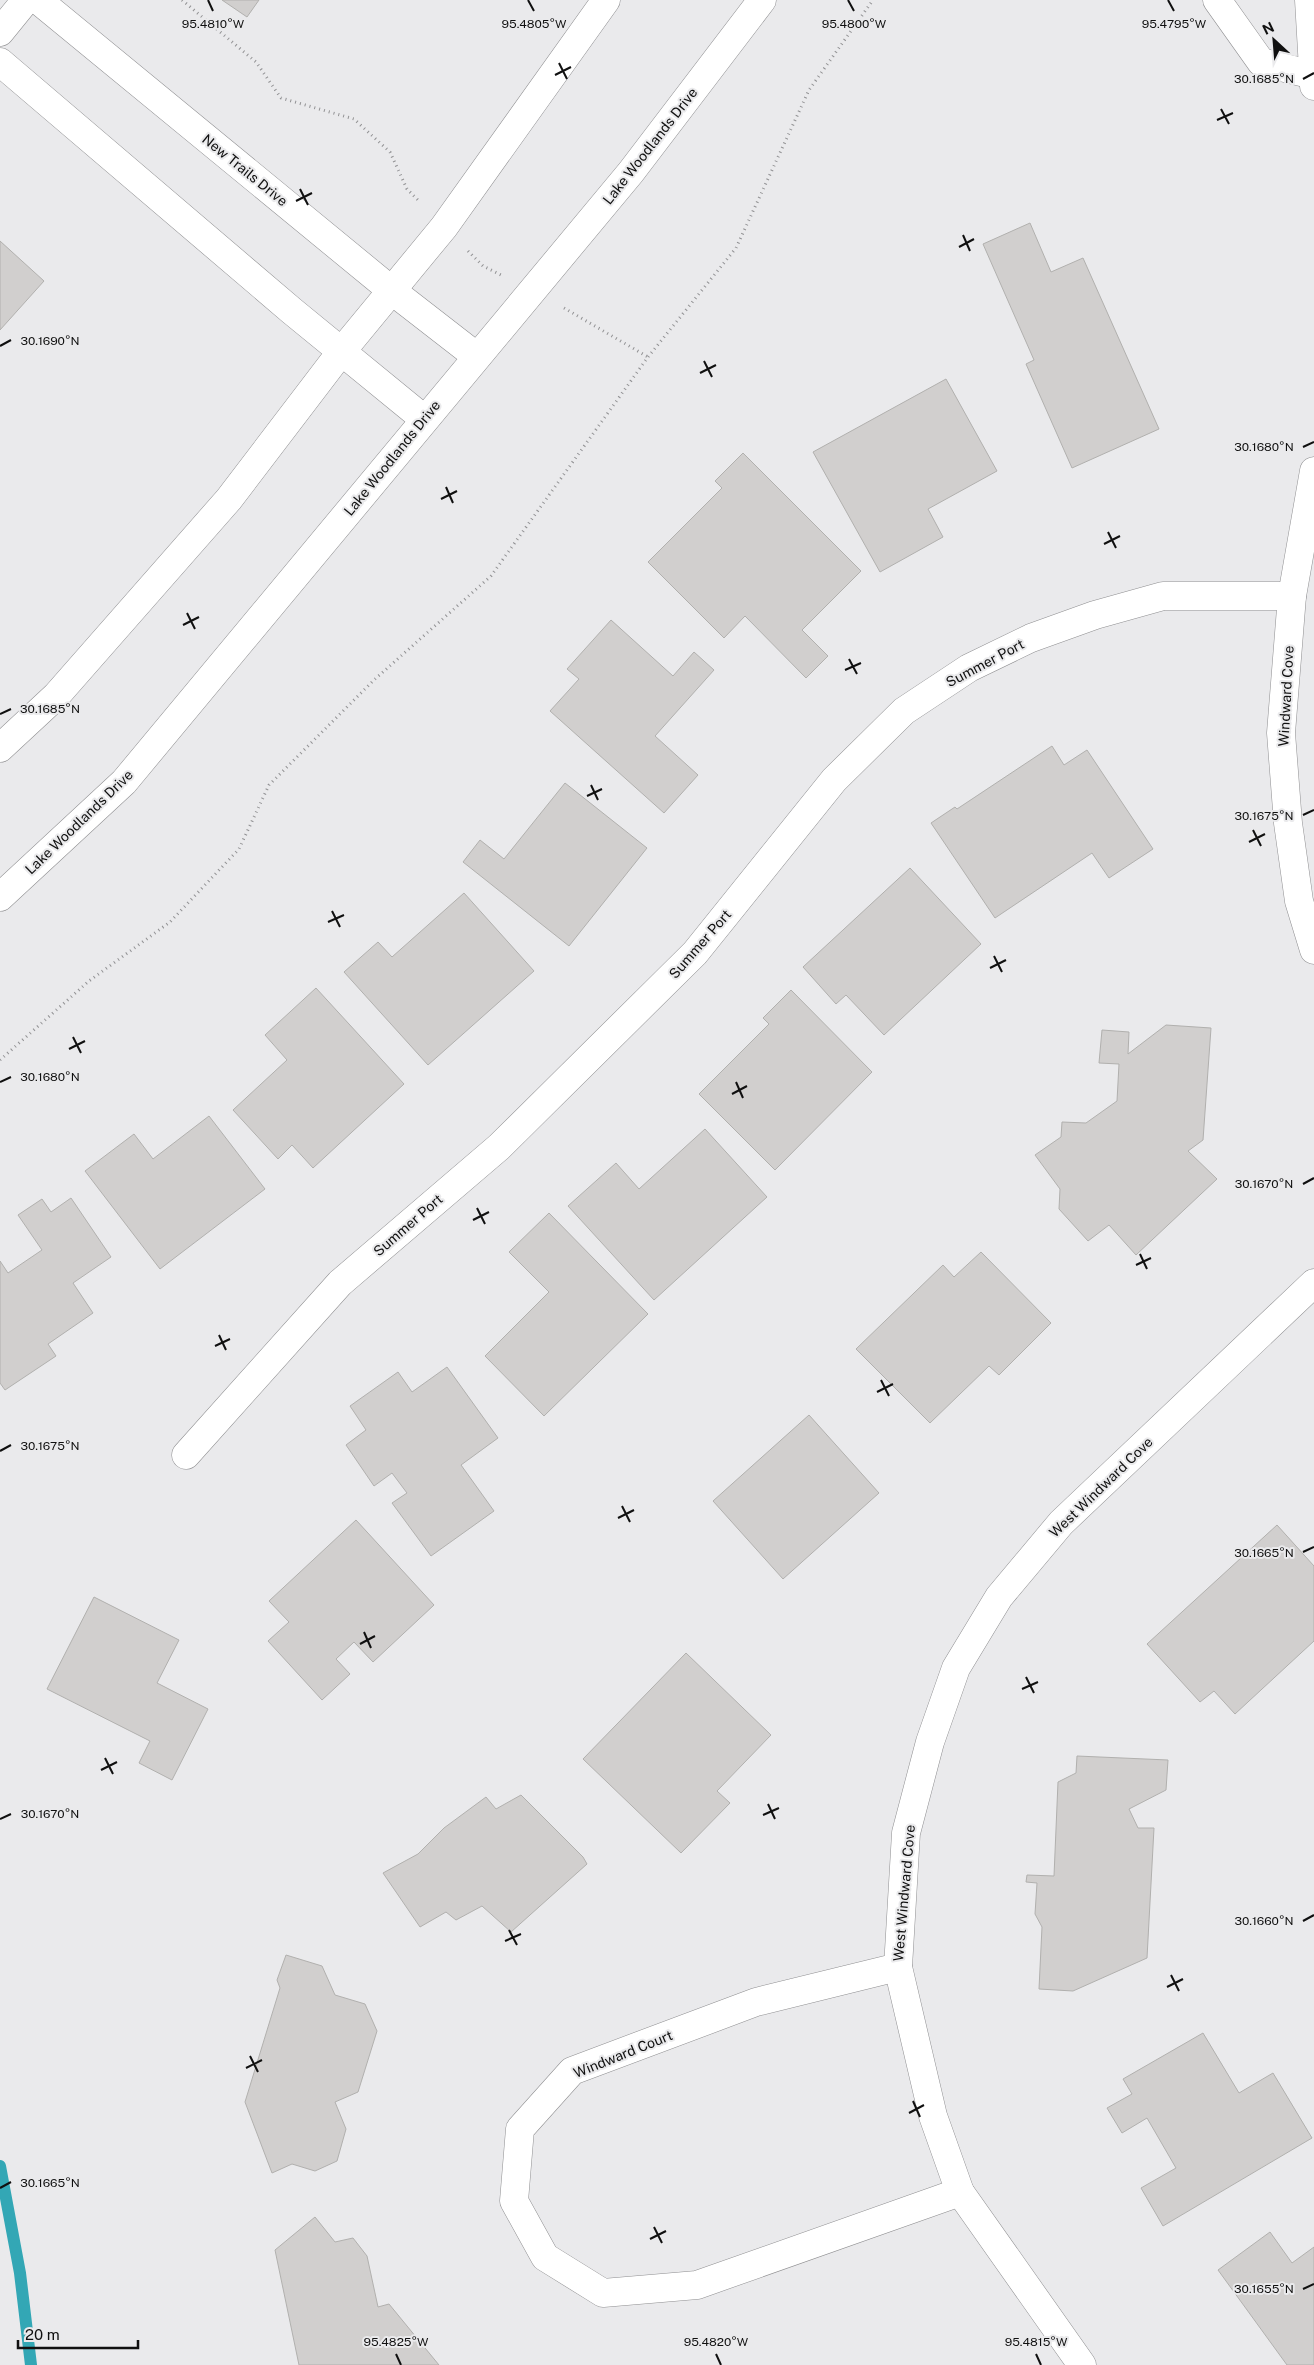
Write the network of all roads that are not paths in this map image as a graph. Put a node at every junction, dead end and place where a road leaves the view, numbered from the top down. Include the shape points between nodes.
1 (26, 0) edge
2 (38, 0) edge
3 (606, 0) edge
4 (762, 0) edge
5 (1217, 0) edge
6 (1309, 0) edge
7 (0, 32) edge
8 (0, 62) edge
9 (1314, 79) edge
10 (391, 290) junction
11 (341, 352) junction
12 (476, 356) junction
13 (424, 419) junction
14 (1314, 471) edge
15 (1292, 596) junction
16 (0, 748) edge
17 (0, 897) edge
18 (1314, 950) edge
19 (1314, 1283) edge
20 (186, 1455) dead end
21 (898, 1966) junction
22 (960, 2192) junction
23 (1082, 2365) edge

1 - 7 street
2 - 10 street, New Trails Drive
3 - 10 street via 444,227
4 - 12 street, Lake Woodlands Drive via 631,172
5 - 9 street via 1261,62
6 - 9 street
8 - 11 street
10 - 11 street
10 - 12 street, New Trails Drive
11 - 13 street
11 - 16 street via 229,499 56,696
12 - 13 street, Lake Woodlands Drive
13 - 17 street, Lake Woodlands Drive via 124,782
14 - 15 street, Windward Cove
15 - 18 street, Windward Cove via 1281,732 1288,823 1299,901
15 - 20 street, Summer Port via 1163,596 1095,615 1031,638 969,668 904,711 834,780 695,953 499,1147 340,1283
19 - 21 street, West Windward Cove via 1061,1523 999,1598 956,1668 930,1742 906,1832
21 - 22 street, West Windward Cove via 934,2116
21 - 22 street, Windward Court via 756,2002 572,2071 520,2128 514,2202 544,2257 603,2293 697,2284
22 - 23 street, West Windward Cove

